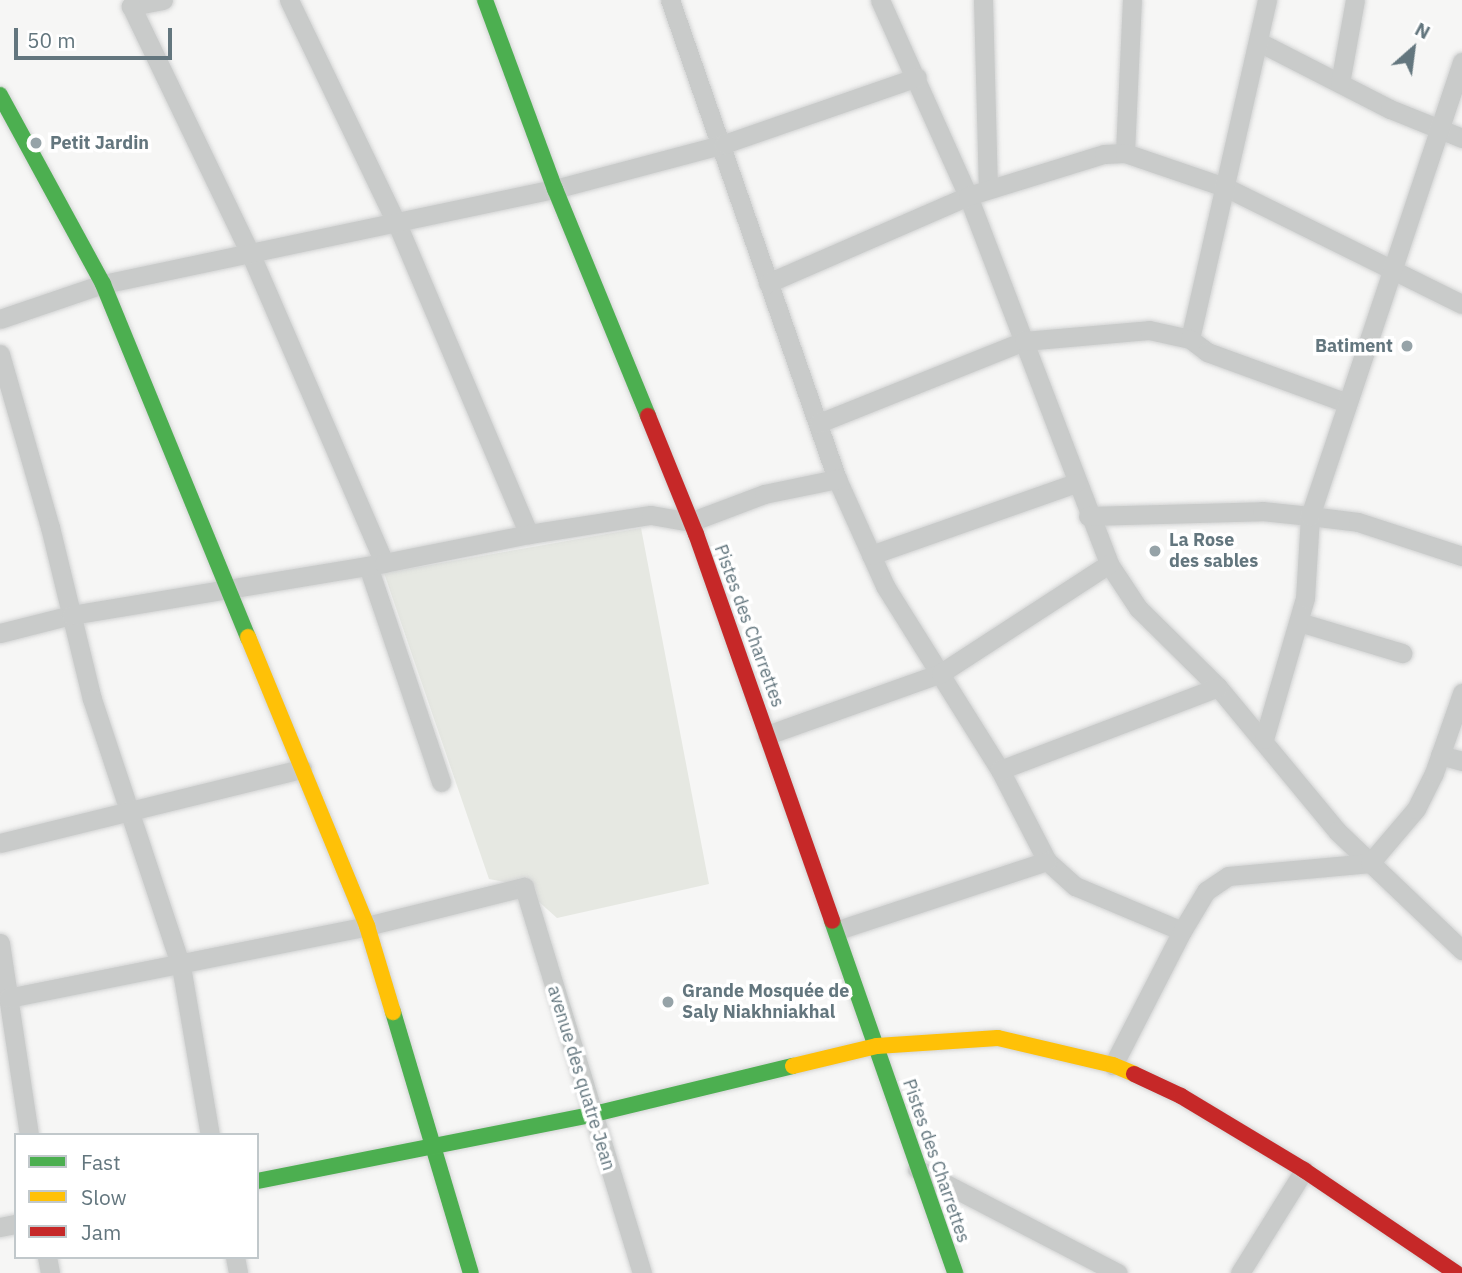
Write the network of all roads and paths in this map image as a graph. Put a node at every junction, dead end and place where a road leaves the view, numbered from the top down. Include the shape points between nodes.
1 (163, 0) edge
2 (289, 0) edge
3 (485, 0) edge
4 (670, 0) edge
5 (880, 0) edge
6 (983, 0) edge
7 (1132, 0) edge
8 (1267, 0) edge
9 (1355, 0) edge
10 (1259, 42) junction
11 (1462, 62) edge
12 (917, 77) junction
13 (1340, 83) junction
14 (0, 95) edge
15 (1440, 131) junction
16 (1462, 138) edge
17 (724, 144) junction
18 (1125, 152) junction
19 (1225, 187) junction
20 (555, 189) junction
21 (988, 190) junction
22 (968, 196) junction
23 (398, 226) junction
24 (251, 255) junction
25 (1396, 270) junction
26 (103, 284) junction
27 (768, 284) junction
28 (1462, 303) edge
29 (0, 319) edge
30 (1190, 340) junction
31 (1024, 341) junction
32 (2, 366) edge
33 (1347, 403) junction
34 (819, 423) junction
35 (836, 479) junction
36 (1076, 483) junction
37 (1088, 516) junction
38 (1310, 516) junction
39 (690, 522) junction
40 (529, 534) junction
41 (871, 555) junction
42 (1462, 556) edge
43 (1109, 564) junction
44 (376, 565) junction
45 (230, 590) junction
46 (71, 615) junction
47 (1299, 622) junction
48 (0, 633) edge
49 (1402, 653) dead end
50 (942, 673) junction
51 (1218, 687) junction
52 (1462, 693) edge
53 (767, 735) junction
54 (1264, 740) junction
55 (1440, 755) junction
56 (1462, 761) edge
57 (302, 769) junction
58 (1000, 770) junction
59 (441, 782) dead end
60 (127, 812) junction
61 (0, 843) edge
62 (1047, 862) junction
63 (1370, 863) junction
64 (367, 926) junction
65 (838, 930) junction
66 (1182, 931) junction
67 (0, 943) edge
68 (1462, 950) edge
69 (181, 966) junction
70 (8, 998) junction
71 (6, 1028) edge
72 (877, 1046) junction
73 (1113, 1065) junction
74 (590, 1115) junction
75 (29, 1133) edge
76 (210, 1133) edge
77 (430, 1148) junction
78 (917, 1169) junction
79 (1304, 1170) junction
80 (259, 1181) edge
81 (471, 1273) edge
82 (642, 1273) edge
83 (954, 1273) edge
84 (1118, 1273) edge
85 (1240, 1273) edge
86 (1456, 1273) edge

1 - 24 street via 131,6
2 - 23 street
3 - 20 street, Pistes des Charrettes
4 - 17 street
5 - 12 street
6 - 21 street
7 - 18 street
8 - 10 street
9 - 13 street
10 - 13 street
10 - 19 street
11 - 15 street
12 - 17 street
12 - 22 street
13 - 15 street
14 - 26 street
15 - 16 street
15 - 25 street
17 - 20 street
17 - 27 street
18 - 19 street
18 - 21 street via 1104,154
19 - 25 street
19 - 30 street
20 - 23 street
20 - 39 street, Pistes des Charrettes
21 - 22 street
22 - 27 street
22 - 31 street
23 - 24 street
23 - 40 street
24 - 26 street
24 - 44 street
25 - 28 street
25 - 33 street
26 - 29 street
26 - 45 street
27 - 34 street
30 - 31 street via 1149,330
30 - 33 street via 1207,352
31 - 34 street
31 - 36 street
32 - 46 street
33 - 38 street
34 - 35 street
35 - 39 street via 764,494
35 - 41 street
36 - 37 street
36 - 41 street
37 - 38 street via 1262,511
37 - 43 street
38 - 42 street via 1358,522
38 - 47 street via 1310,564
39 - 40 street via 652,516
39 - 53 street, Pistes des Charrettes
40 - 44 street
41 - 50 street via 902,617
43 - 50 street
43 - 51 street via 1138,608
44 - 45 street
44 - 59 street
45 - 46 street
45 - 57 street
46 - 48 street
46 - 60 street
47 - 49 street
47 - 54 street
50 - 53 street
50 - 58 street
51 - 54 street
51 - 58 street
52 - 55 street
53 - 65 street, Pistes des Charrettes
54 - 63 street via 1337,831
55 - 56 street
55 - 63 street via 1416,809
57 - 60 street
57 - 64 street
58 - 62 street
60 - 61 street
60 - 69 street
62 - 65 street
62 - 66 street via 1075,886
63 - 66 street via 1228,876 1206,891
63 - 68 street
64 - 69 street
64 - 74 street, avenue des quatre Jean via 524,887
64 - 77 street via 398,1020
65 - 72 street, Pistes des Charrettes
66 - 73 street
67 - 70 street
69 - 70 street
69 - 76 street
70 - 71 street
71 - 75 street
72 - 73 street via 998,1038
72 - 74 street
72 - 78 street, Pistes des Charrettes
73 - 79 street via 1181,1096
74 - 77 street
74 - 82 street, avenue des quatre Jean
77 - 80 street
77 - 81 street
78 - 83 street, Pistes des Charrettes
78 - 84 street
79 - 85 street
79 - 86 street

